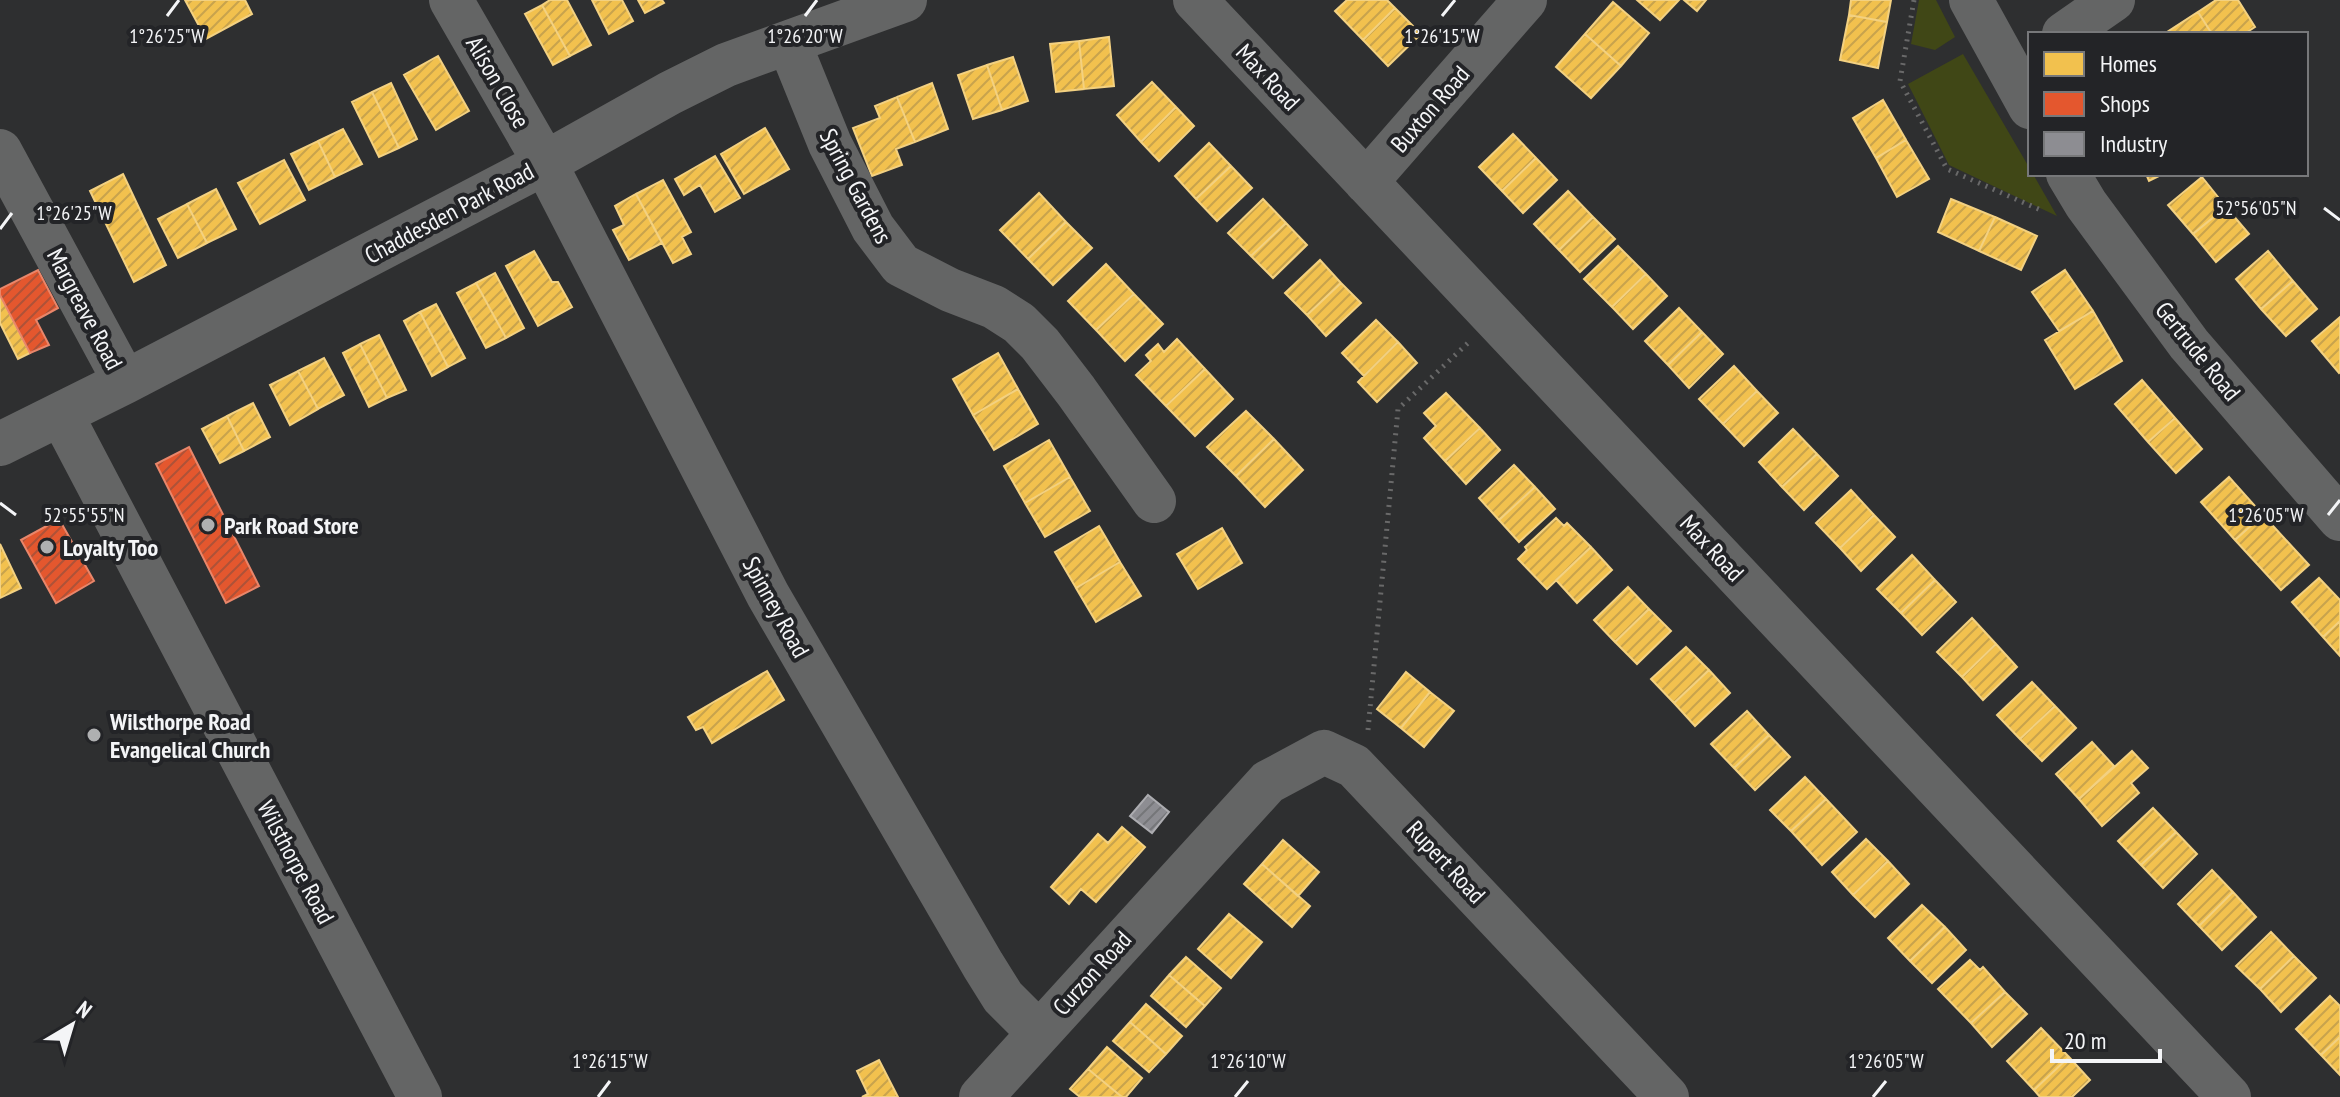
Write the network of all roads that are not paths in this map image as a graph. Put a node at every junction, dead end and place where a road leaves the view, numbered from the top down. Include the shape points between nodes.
1 (451, 0) edge
2 (905, 0) edge
3 (1195, 0) edge
4 (1525, 0) edge
5 (1971, 0) edge
6 (2113, 0) edge
7 (2067, 32) edge
8 (789, 43) junction
9 (2023, 79) edge
10 (0, 151) edge
11 (545, 163) junction
12 (2069, 176) edge
13 (1366, 182) junction
14 (125, 382) junction
15 (61, 414) junction
16 (0, 444) edge
17 (1154, 501) dead end
18 (2340, 519) edge
19 (1205, 850) joint
20 (1038, 1032) junction
21 (420, 1097) edge
22 (981, 1097) edge
23 (1667, 1097) edge
24 (2229, 1097) edge

1 - 11 street, Alison Close
2 - 8 street, Chaddesden Park Road
3 - 13 street, Max Road
4 - 13 street, Buxton Road
5 - 9 street
6 - 7 street
8 - 11 street, Chaddesden Park Road via 726,65
8 - 17 street, Spring Gardens via 830,144 873,228 901,265 1019,323 1076,391
10 - 14 street, Margreave Road
11 - 14 street, Chaddesden Park Road
11 - 20 street, Spinney Road via 768,595 983,965 1003,997
12 - 18 street, Gertrude Road via 2189,344
13 - 24 street, Max Road
14 - 15 street, Chaddesden Park Road
15 - 16 street, Chaddesden Park Road
15 - 21 street, Wilsthorpe Road
19 - 20 street, Curzon Road
19 - 23 street, Rupert Road via 1268,782 1324,752 1354,766
20 - 22 street, Curzon Road

